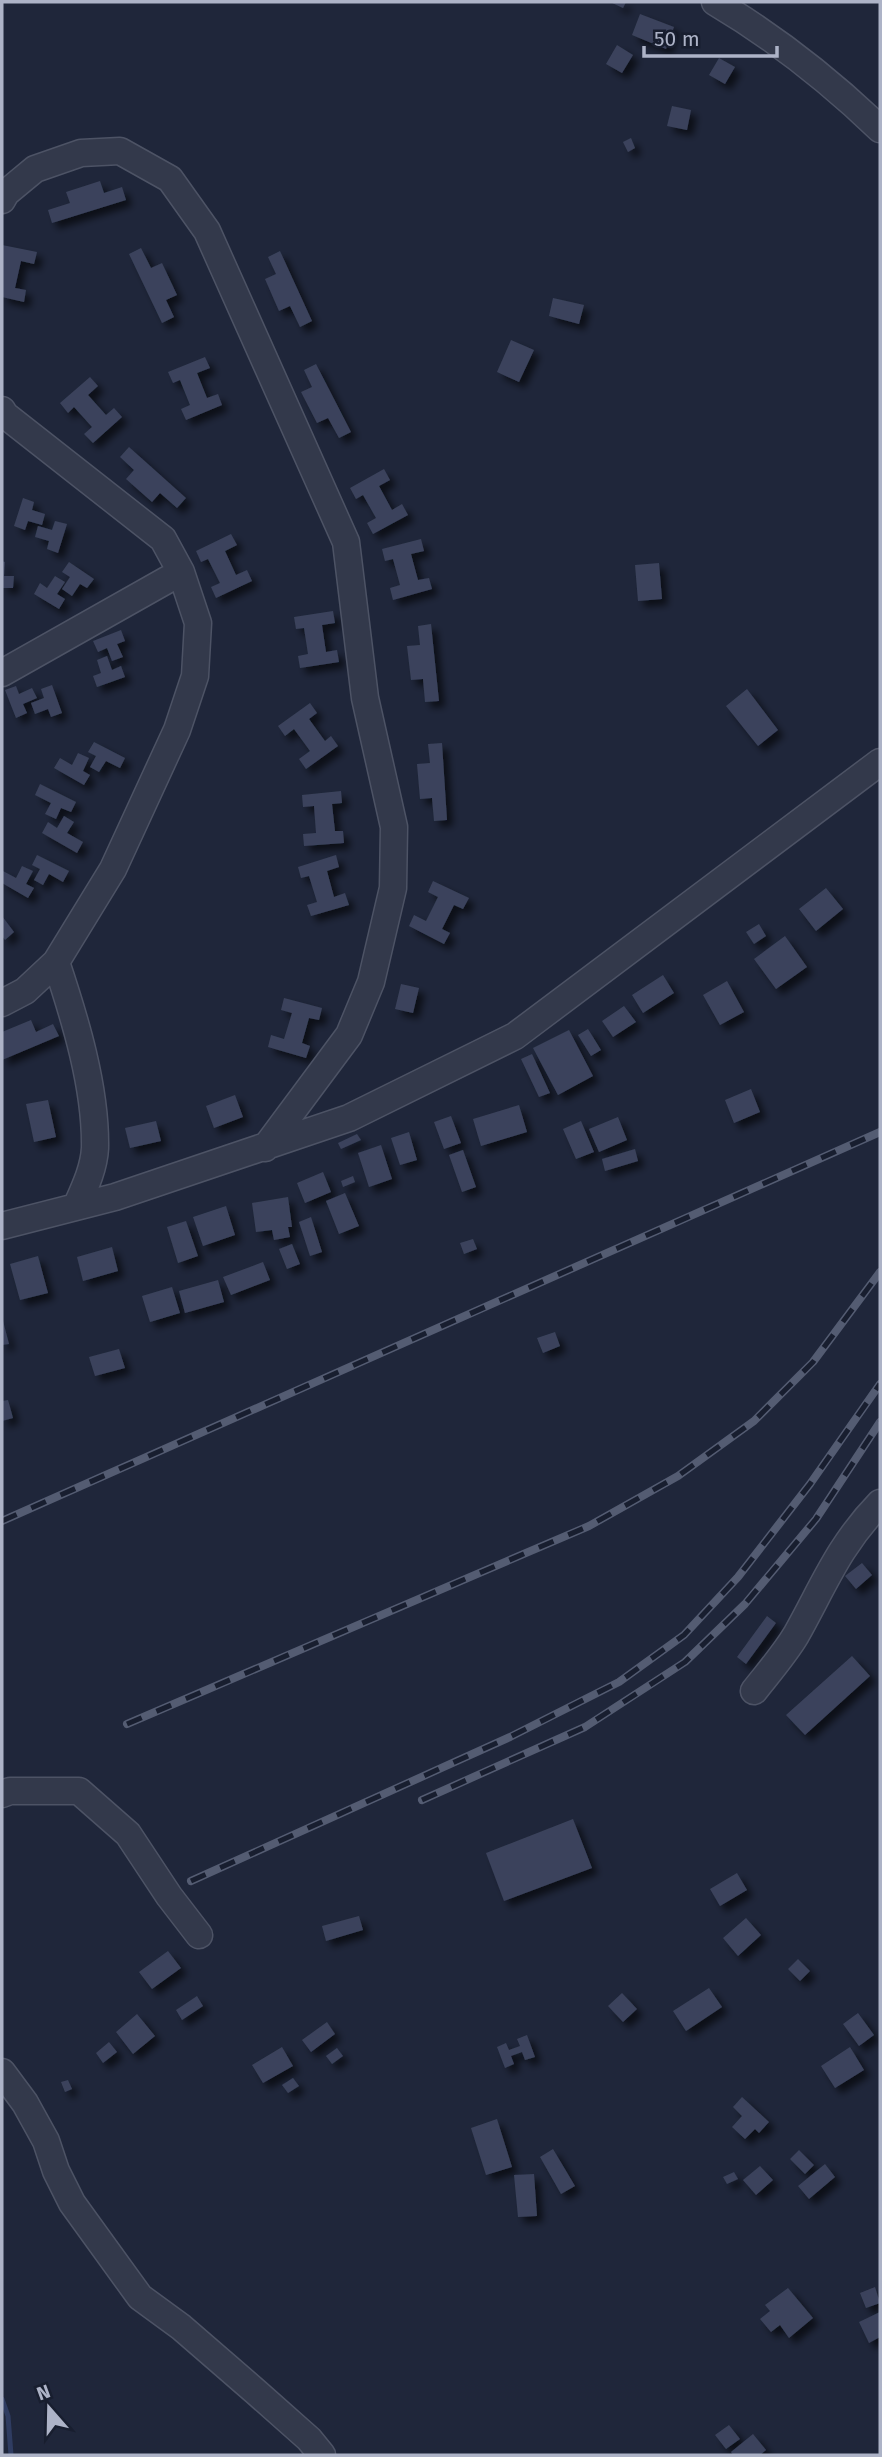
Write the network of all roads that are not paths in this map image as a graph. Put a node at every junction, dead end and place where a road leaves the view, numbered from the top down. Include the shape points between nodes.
1 (715, 2) edge
2 (880, 129) edge
3 (2, 200) edge
4 (2, 410) edge
5 (181, 572) junction
6 (2, 673) edge
7 (880, 762) edge
8 (56, 962) junction
9 (2, 1003) edge
10 (95, 1148) junction
11 (265, 1148) junction
12 (126, 1193) junction
13 (77, 1205) junction
14 (2, 1226) edge
15 (880, 1503) edge
16 (754, 1691) dead end
17 (2, 1794) edge
18 (199, 1935) dead end
19 (2, 2072) edge
20 (322, 2455) edge

1 - 2 street via 746,20
3 - 11 street via 35,169 81,153 120,151 170,179 207,231 346,542 365,698 394,827 394,888 371,982 349,1035
4 - 5 street via 163,539
5 - 6 street
5 - 8 street via 198,623 195,676 177,730 113,869
7 - 11 street via 515,1036 348,1118
8 - 9 street via 24,992
8 - 10 street via 83,1052
10 - 12 street
10 - 13 street
11 - 12 street
12 - 13 street
13 - 14 street
15 - 16 street via 835,1560 794,1638
17 - 18 street via 79,1791 128,1834
19 - 20 street via 46,2141 72,2203 140,2297 256,2392

